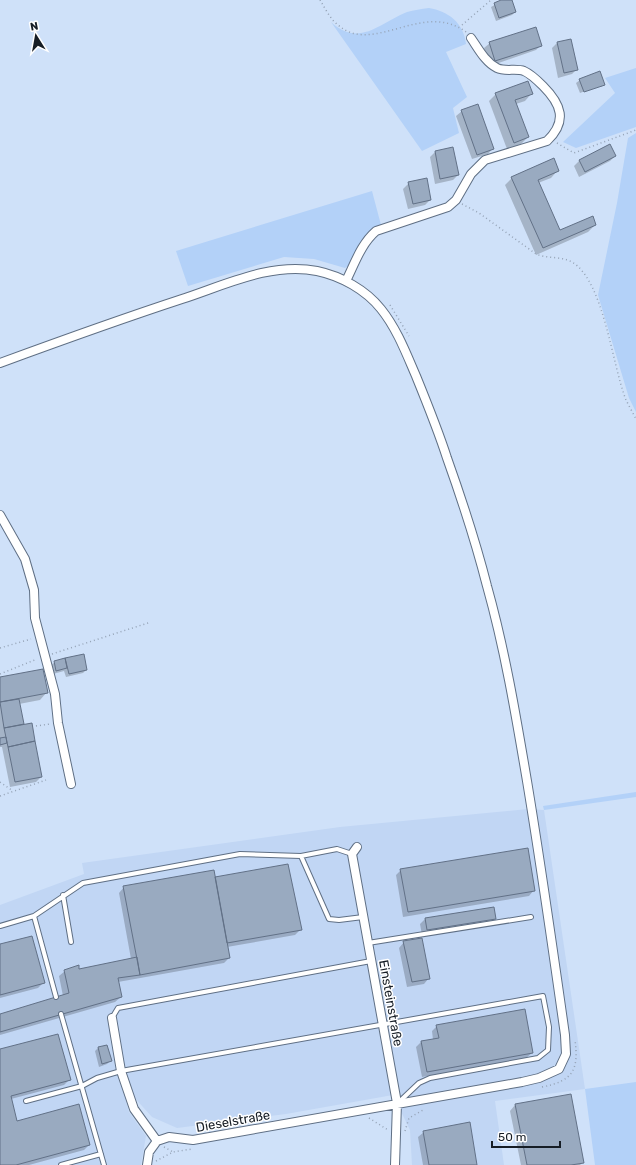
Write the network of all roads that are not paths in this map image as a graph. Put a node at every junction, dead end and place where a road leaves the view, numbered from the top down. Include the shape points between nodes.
1 (471, 38) road end
2 (346, 281) junction
3 (0, 363) edge
4 (0, 515) edge
5 (71, 784) dead end
6 (354, 851) joint
7 (301, 856) junction
8 (63, 895) junction
9 (34, 916) junction
10 (363, 917) junction
11 (531, 917) dead end
12 (0, 926) edge
13 (71, 942) dead end
14 (368, 943) junction
15 (371, 961) junction
16 (56, 997) dead end
17 (61, 1014) dead end
18 (112, 1018) joint
19 (383, 1024) junction
20 (121, 1072) junction
21 (82, 1086) junction
22 (26, 1101) dead end
23 (397, 1103) junction
24 (157, 1140) junction
25 (101, 1154) junction
26 (61, 1165) edge
27 (104, 1165) edge
28 (147, 1165) edge
29 (396, 1165) edge

1 - 2 street via 489,63 498,69 524,71 555,98 560,110 560,123 555,134 547,140 485,160 471,174 456,200 448,207 376,231 362,247
2 - 3 street, Dieselstraße via 334,275 302,268 261,272
2 - 23 street, Dieselstraße via 379,306 396,331 437,428 466,513 502,646 518,727 565,1035 564,1062 552,1074 522,1082
4 - 5 street via 25,559 34,590 34,618 55,694 58,723
6 - 7 lane via 337,849
6 - 10 street, Einsteinstraße
7 - 8 lane via 240,854 83,883
7 - 10 lane via 329,919
8 - 9 lane
8 - 13 lane
9 - 12 lane
9 - 16 lane
10 - 14 street, Einsteinstraße
11 - 14 lane
14 - 15 street, Einsteinstraße
15 - 18 lane via 118,1008
15 - 19 street, Einsteinstraße
17 - 21 lane
18 - 20 street
19 - 20 lane
19 - 23 street, Einsteinstraße
19 - 23 lane via 543,996 550,1027 548,1050 538,1058 430,1078 419,1083
20 - 21 lane via 97,1078
20 - 24 street via 134,1109
21 - 22 lane
21 - 25 lane
23 - 24 street, Dieselstraße via 193,1140
23 - 29 street, Einsteinstraße
24 - 28 street via 149,1152
25 - 26 lane
25 - 27 lane

